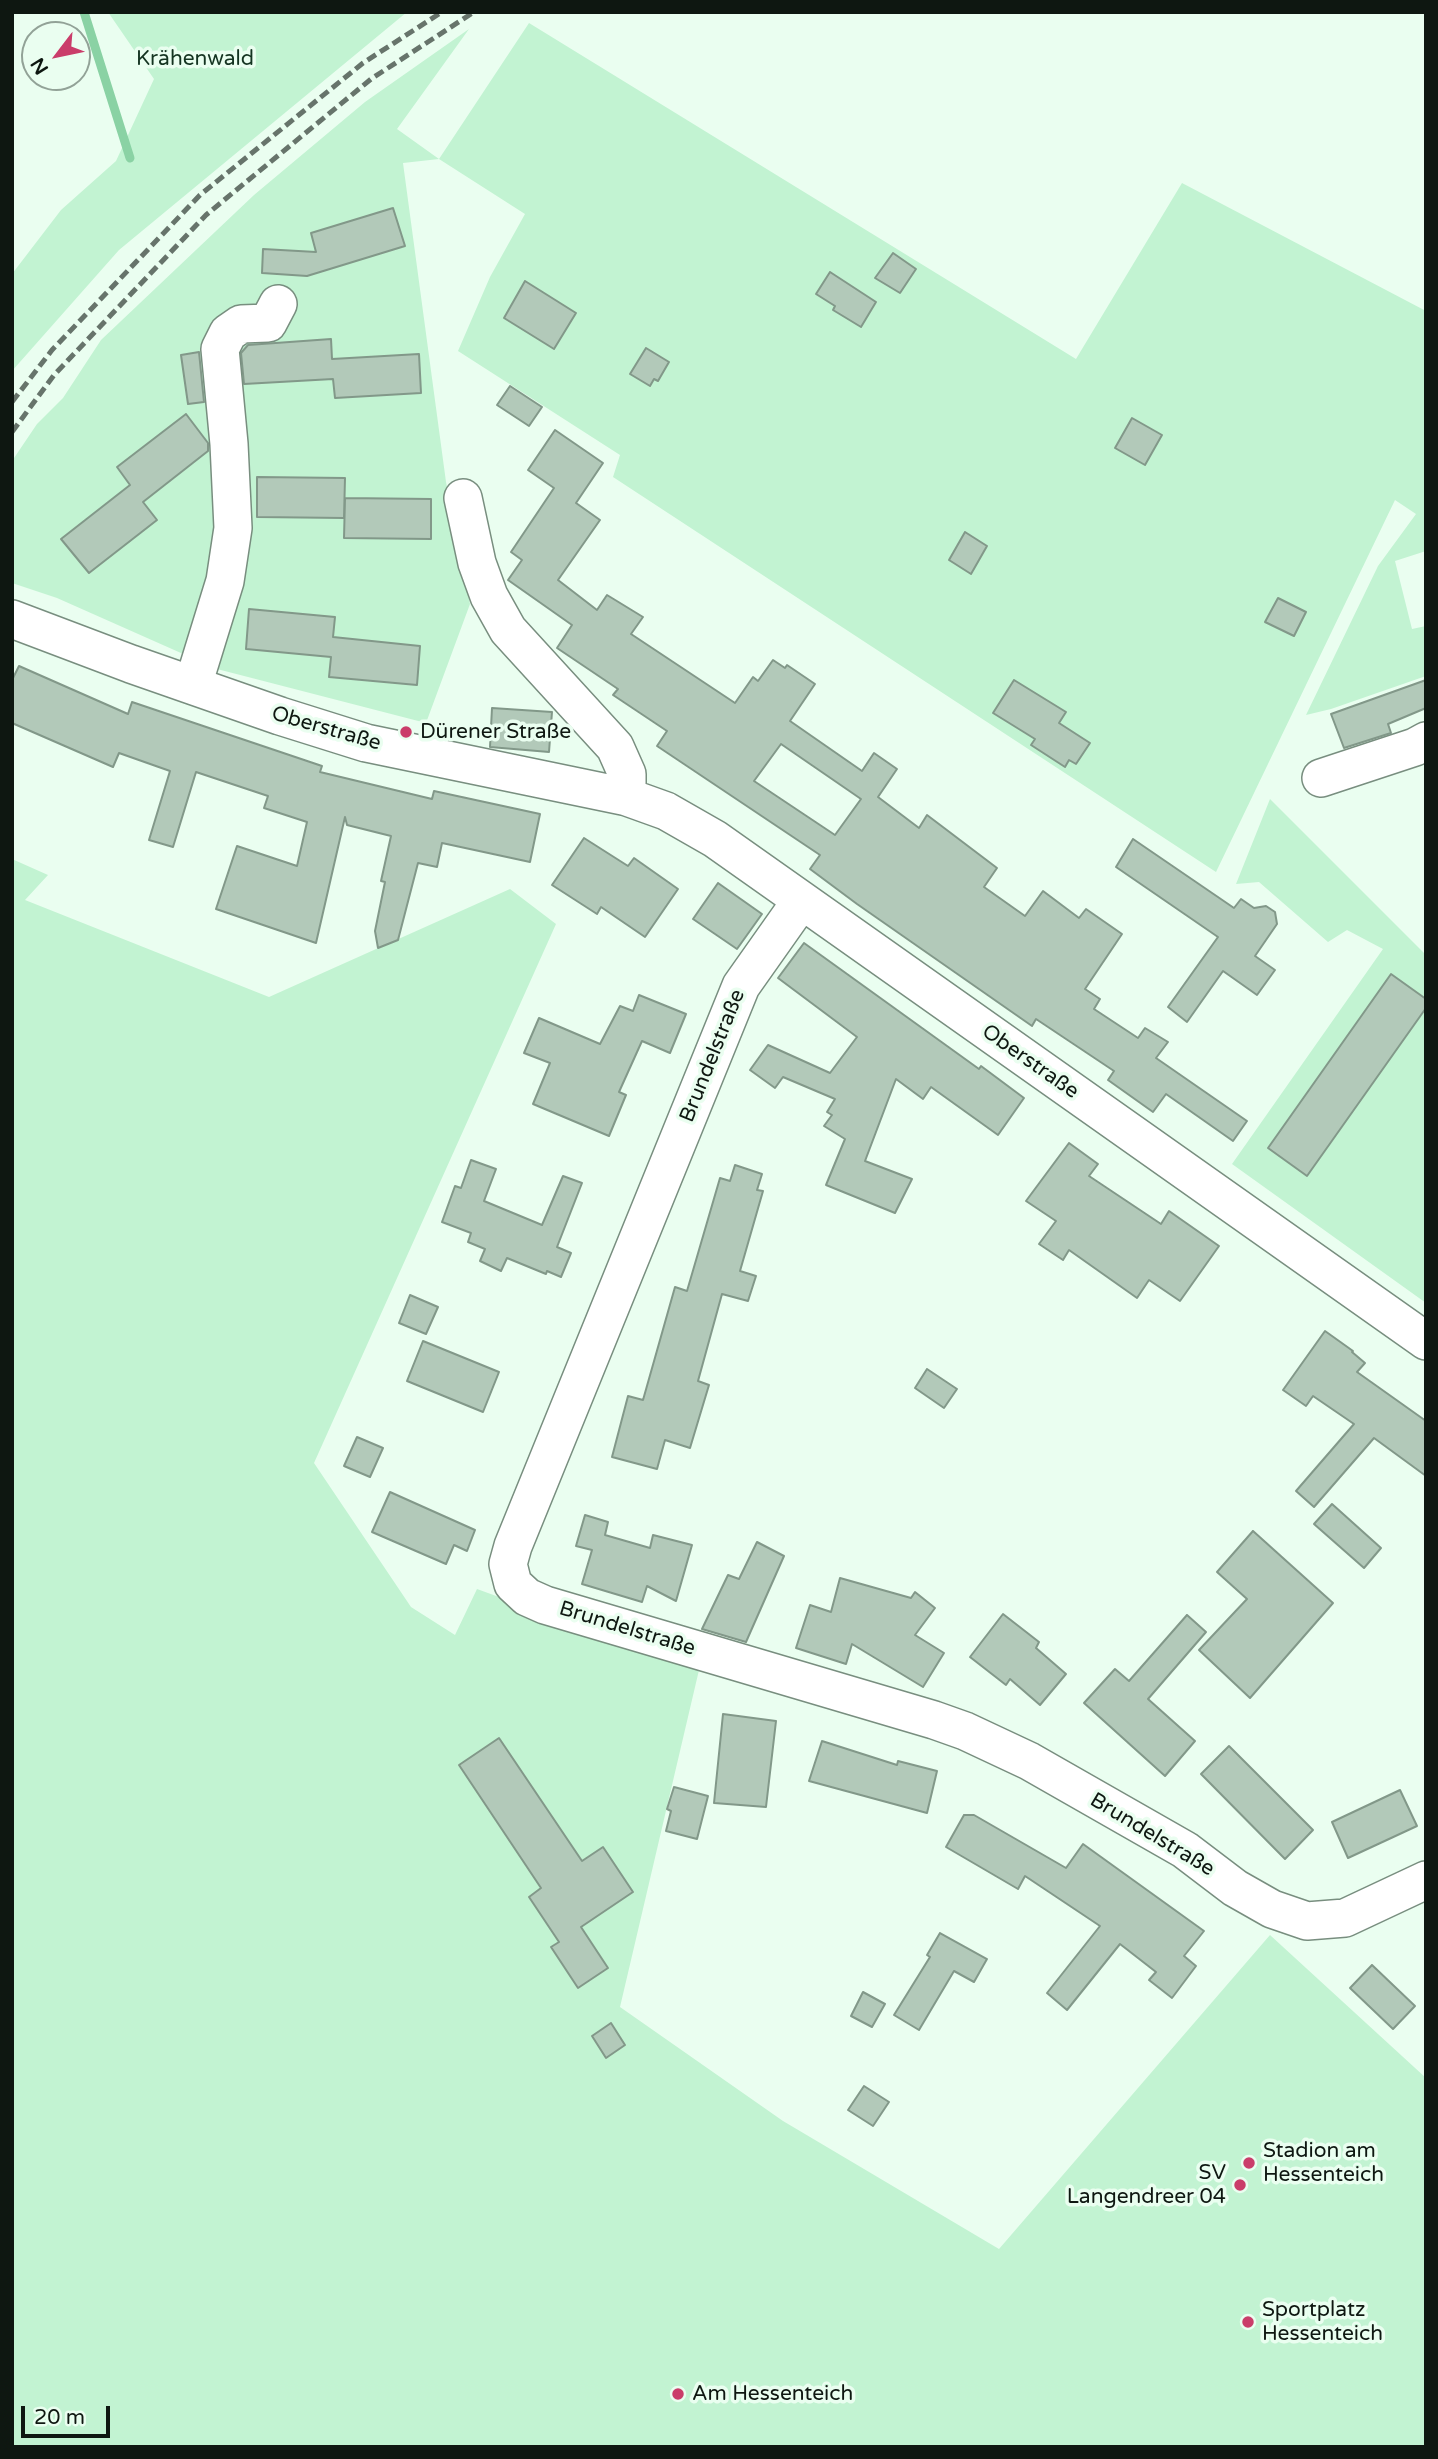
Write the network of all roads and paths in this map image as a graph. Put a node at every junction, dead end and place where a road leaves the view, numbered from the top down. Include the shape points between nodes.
1 (278, 304) dead end
2 (463, 498) dead end
3 (12, 619) edge
4 (193, 685) junction
5 (1426, 741) edge
6 (1321, 778) dead end
7 (627, 797) junction
8 (800, 901) junction
9 (1426, 1341) edge
10 (1426, 1880) edge

1 - 4 street via 268,323 241,324 228,333 219,349 233,528 225,581
2 - 7 street via 477,563 495,607 508,630 615,747 626,774
3 - 4 street, Oberstraße
4 - 7 street, Oberstraße via 366,743
5 - 6 street
7 - 8 street, Oberstraße via 688,822
8 - 9 street, Oberstraße
8 - 10 street, Brundelstraße via 741,986 513,1546 508,1564 513,1584 545,1605 965,1731 1029,1761 1185,1850 1272,1909 1307,1921 1345,1918

